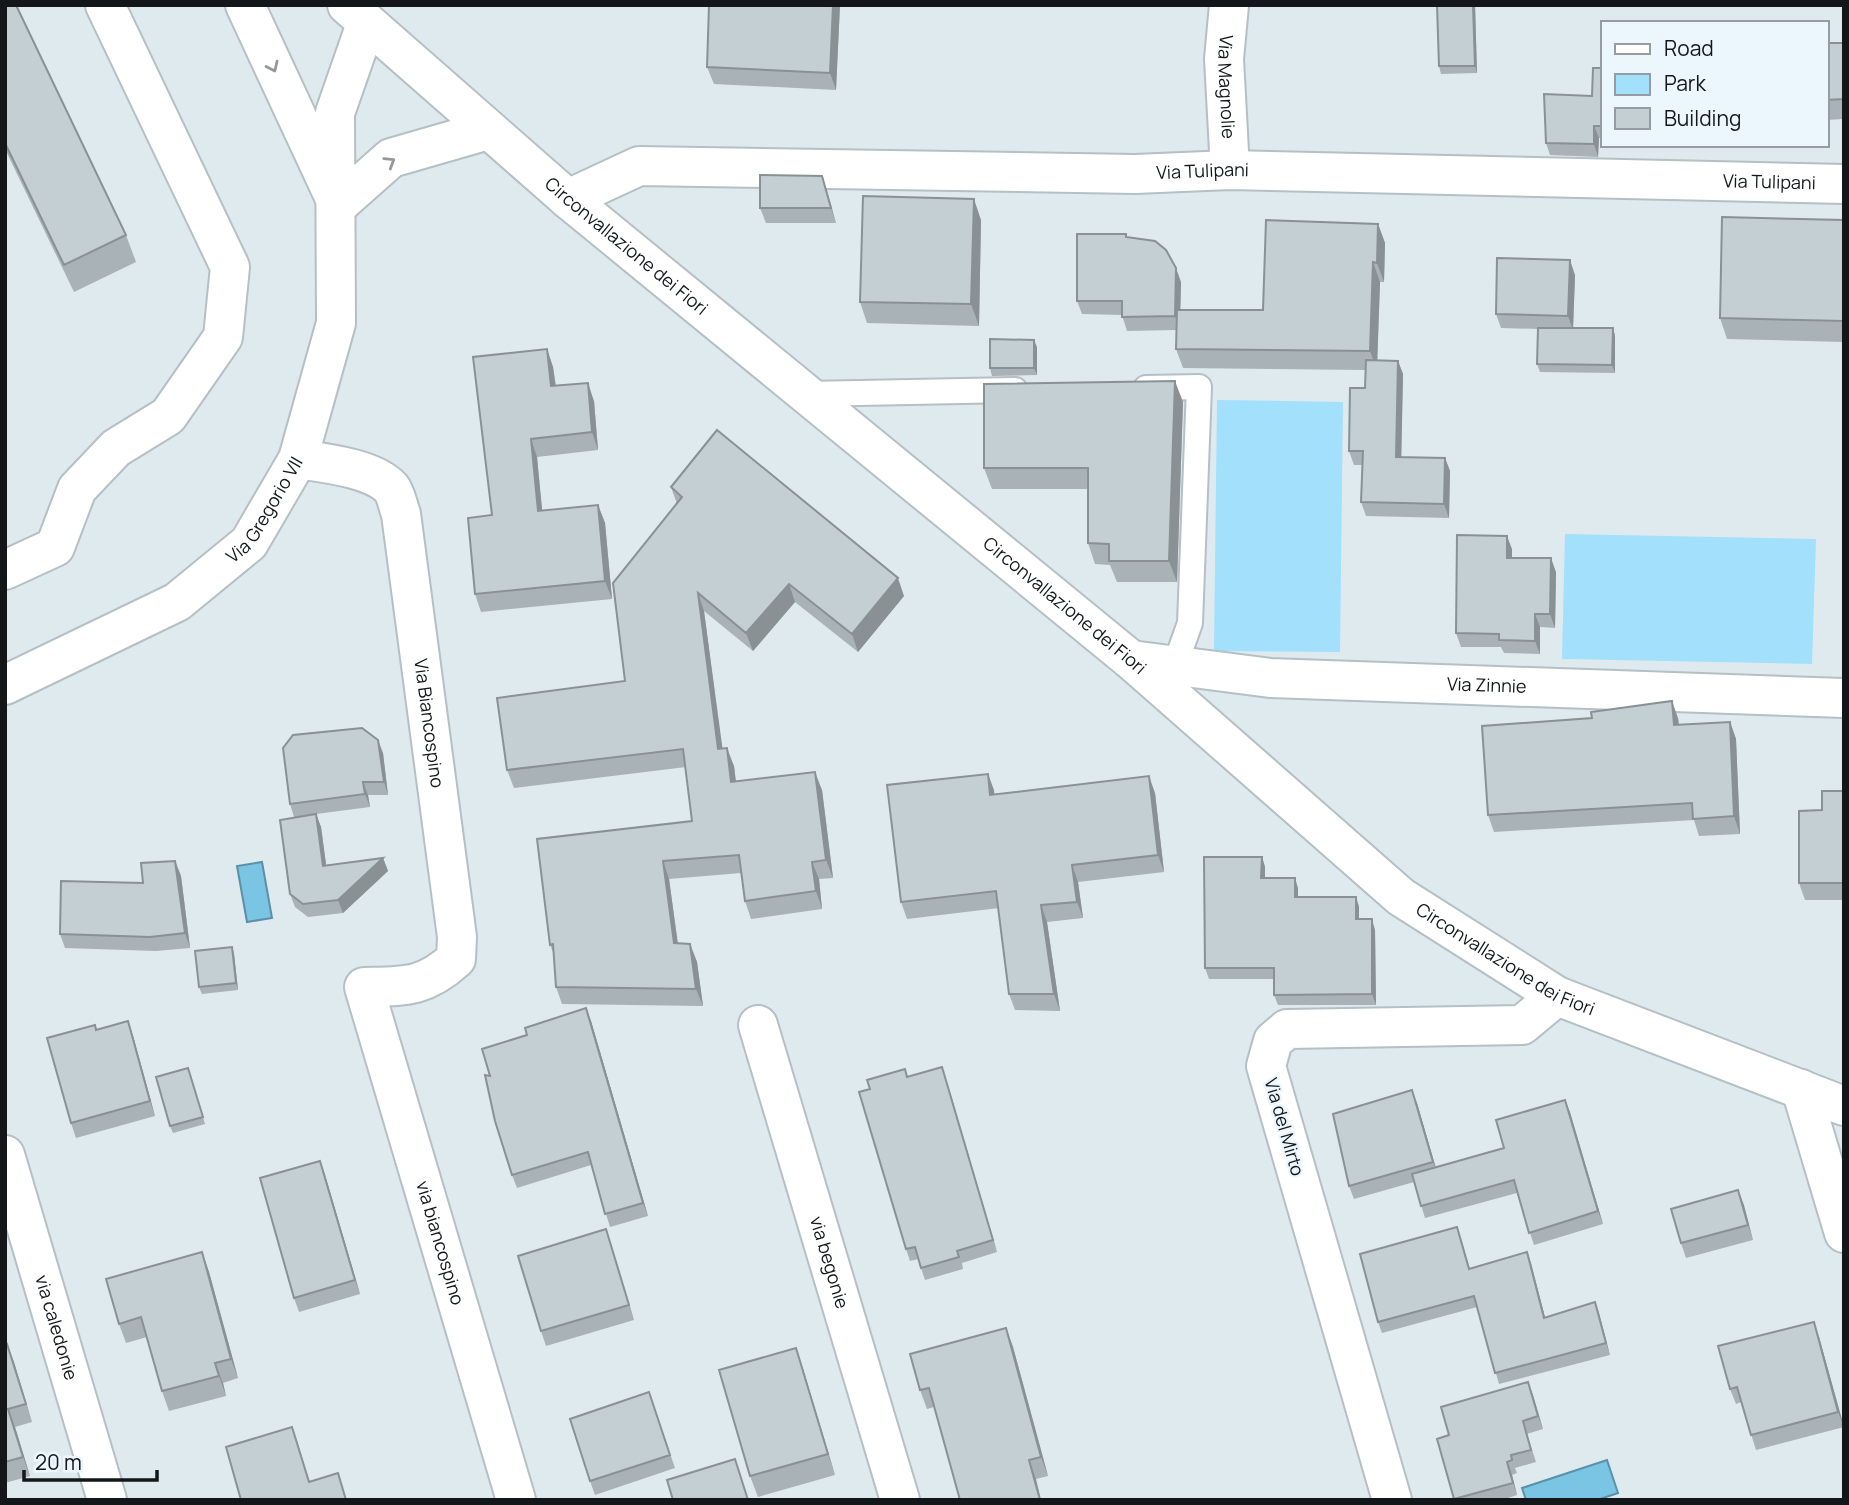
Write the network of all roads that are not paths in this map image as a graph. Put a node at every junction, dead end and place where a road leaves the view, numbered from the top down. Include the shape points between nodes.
1 (104, 5) edge
2 (245, 5) edge
3 (1229, 5) edge
4 (356, 15) edge
5 (488, 130) junction
6 (1230, 170) junction
7 (1844, 184) edge
8 (568, 199) junction
9 (338, 205) junction
10 (1117, 389) edge
11 (1036, 390) edge
12 (806, 394) junction
13 (298, 458) junction
14 (5, 570) edge
15 (1132, 660) junction
16 (1175, 665) junction
17 (5, 685) edge
18 (1844, 698) edge
19 (364, 987) joint
20 (1557, 996) junction
21 (758, 1025) dead end
22 (1801, 1089) junction
23 (1844, 1106) edge
24 (5, 1155) edge
25 (1844, 1233) edge
26 (107, 1500) edge
27 (516, 1500) edge
28 (900, 1500) edge
29 (1392, 1500) edge

1 - 14 street via 230,267 223,337 169,416 116,448 77,489 55,547
2 -> 9 street, Via Gregorio VII
3 - 6 street, Via Magnolie via 1224,59
4 - 5 street, Circonvallazione dei Fiori
4 - 9 street, Via Gregorio VII via 335,113
5 - 8 street, Circonvallazione dei Fiori
9 -> 5 street via 391,158
6 - 7 street, Via Tulipani
6 - 8 street, Via Tulipani via 1135,174 639,166
8 - 12 street, Circonvallazione dei Fiori
9 - 13 street, Via Gregorio VII via 337,323
10 - 16 lane via 1199,387 1190,623
11 - 12 lane
12 - 15 street, Circonvallazione dei Fiori
13 - 17 street, Via Gregorio VII via 249,543 177,602
13 - 19 street, Via Biancospino via 377,478 392,489 401,514 457,937 456,959 437,976 414,985
15 - 16 street, Via Zinnie
15 - 20 street, Circonvallazione dei Fiori via 1401,897
16 - 18 street, Via Zinnie via 1270,678
19 - 27 street, via biancospino
20 - 22 street, Circonvallazione dei Fiori
20 - 29 street, Via del Mirto via 1522,1025 1287,1029 1273,1041 1266,1066
21 - 28 street, via begonie
22 - 23 street, Circonvallazione dei Fiori
22 - 25 street
24 - 26 street, via caledonie

